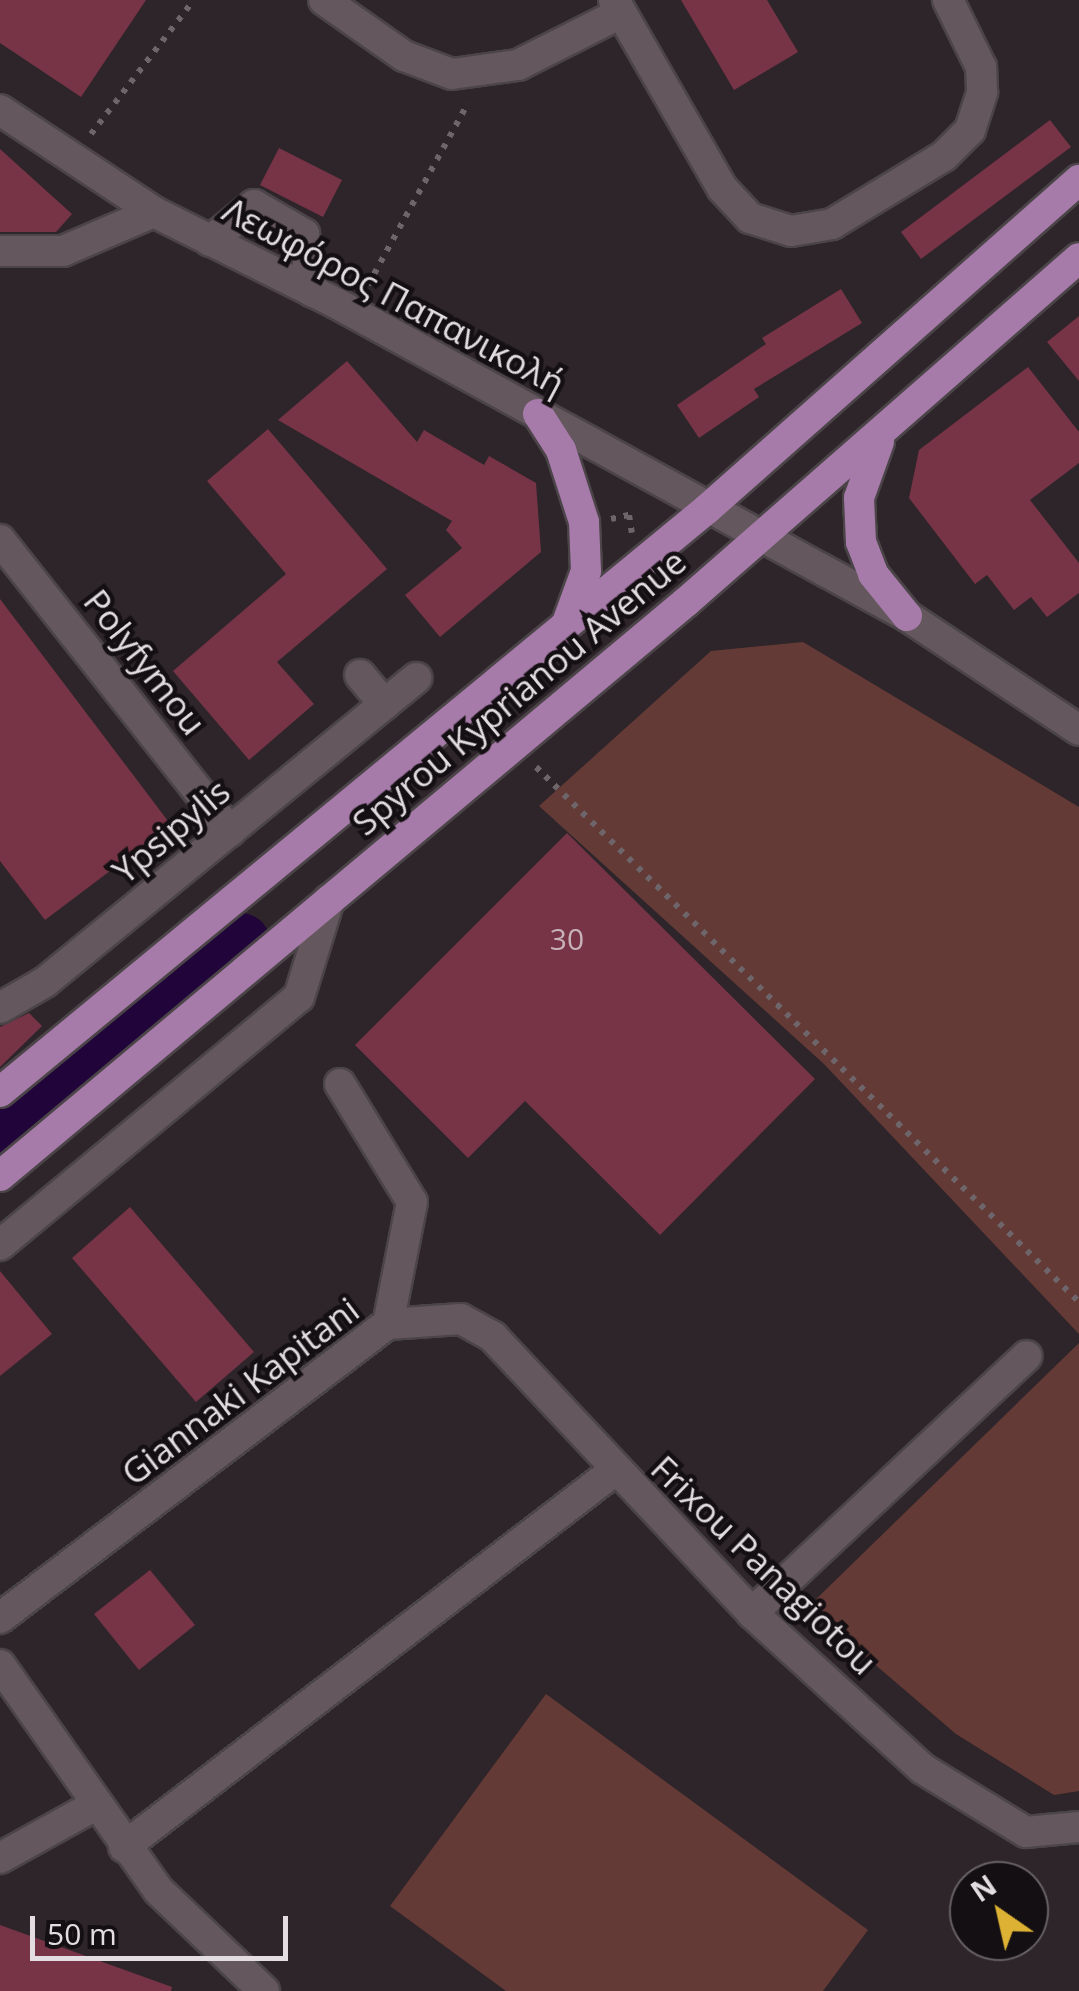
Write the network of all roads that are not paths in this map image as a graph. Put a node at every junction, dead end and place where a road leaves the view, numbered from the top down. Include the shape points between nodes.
1 (324, 0) edge
2 (948, 0) edge
3 (617, 7) edge
4 (0, 110) edge
5 (1079, 180) edge
6 (154, 212) junction
7 (210, 241) junction
8 (0, 251) edge
9 (1079, 258) edge
10 (312, 291) junction
11 (538, 414) junction
12 (889, 427) junction
13 (706, 509) junction
14 (760, 538) junction
15 (0, 540) edge
16 (907, 616) junction
17 (566, 625) junction
18 (360, 674) dead end
19 (416, 678) dead end
20 (384, 704) junction
21 (1075, 720) edge
22 (230, 831) junction
23 (330, 900) junction
24 (0, 1008) edge
25 (340, 1084) dead end
26 (0, 1092) edge
27 (0, 1176) edge
28 (0, 1245) edge
29 (388, 1324) junction
30 (1027, 1356) dead end
31 (614, 1471) junction
32 (752, 1613) junction
33 (0, 1618) edge
34 (0, 1665) edge
35 (94, 1806) junction
36 (1079, 1827) edge
37 (124, 1847) junction
38 (0, 1858) edge
39 (264, 1991) edge

1 - 3 street via 425,66 484,73 540,56
2 - 3 street via 978,56 979,109 970,130 944,156 832,224 770,229 722,188
4 - 6 street, Λεωφόρος Παπανικολή
5 - 13 main road, Spyrou Kyprianou Avenue
6 - 7 street, Λεωφόρος Παπανικολή
6 - 8 street via 63,251
7 - 10 street, Λεωφόρος Παπανικολή
7 - 10 street via 254,206 304,234
9 - 12 main road, Spyrou Kyprianou Avenue
10 - 11 street, Λεωφόρος Παπανικολή
11 - 13 street, Λεωφόρος Παπανικολή
11 - 17 main road via 569,468 587,541 586,571
12 - 14 main road, Spyrou Kyprianou Avenue
12 - 16 main road via 862,481 859,528 872,574
13 - 14 street, Λεωφόρος Παπανικολή
13 - 17 main road, Spyrou Kyprianou Avenue
14 - 16 street, Λεωφόρος Παπανικολή
14 - 23 main road, Spyrou Kyprianou Avenue
15 - 22 street, Polyfymou
16 - 21 street, Λεωφόρος Παπανικολή
17 - 26 main road, Spyrou Kyprianou Avenue
18 - 20 street
19 - 20 street, Ypsipylis
20 - 22 street, Ypsipylis
22 - 24 street, Ypsipylis via 45,982
23 - 27 main road, Spyrou Kyprianou Avenue
23 - 28 street via 299,997
25 - 29 street via 412,1202
29 - 31 street, Giannaki Kapitani via 460,1319 493,1337
29 - 33 street, Giannaki Kapitani
30 - 32 street
31 - 32 street, Frixou Panagiotou
31 - 37 street, Frixou Panagiotou
32 - 36 street, Frixou Panagiotou via 924,1769 1026,1832
34 - 35 street
35 - 37 street
35 - 38 street
37 - 39 street via 206,1941

